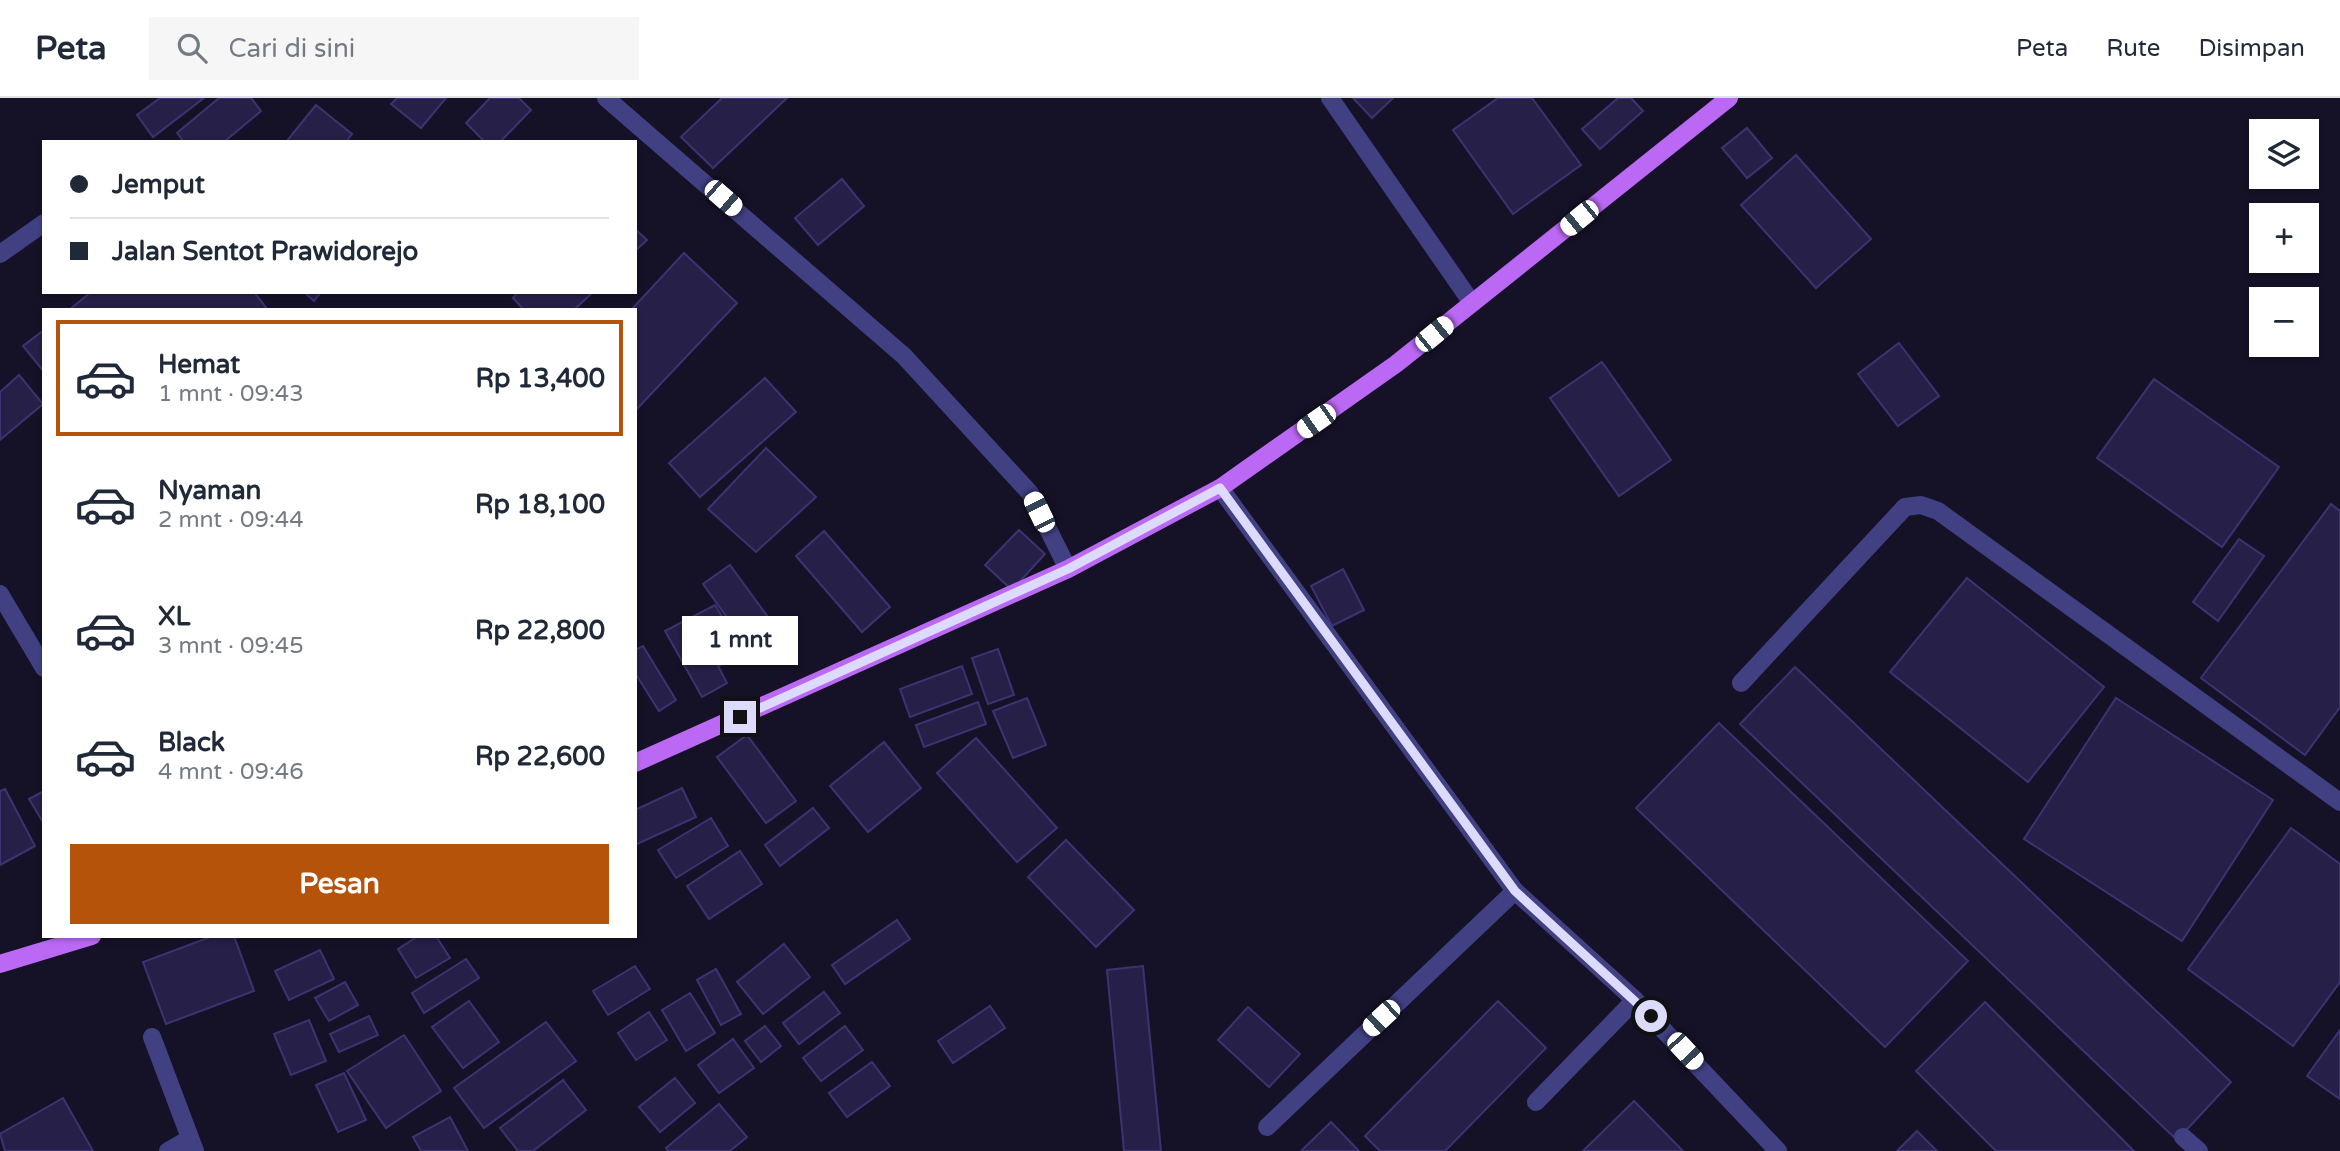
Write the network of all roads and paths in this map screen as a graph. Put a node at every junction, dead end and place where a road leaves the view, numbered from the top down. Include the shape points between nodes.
1 (606, 98) edge
2 (1330, 98) edge
3 (1729, 98) edge
4 (42, 224) edge
5 (0, 254) edge
6 (1472, 303) junction
7 (1220, 488) junction
8 (1068, 569) junction
9 (0, 594) edge
10 (42, 665) edge
11 (1741, 683) dead end
12 (637, 762) edge
13 (2340, 802) edge
14 (1515, 891) junction
15 (85, 938) edge
16 (0, 964) edge
17 (1635, 1000) junction
18 (152, 1037) dead end
19 (1536, 1102) dead end
20 (1267, 1127) dead end
21 (2183, 1137) dead end
22 (192, 1145) edge
23 (168, 1151) edge
24 (1778, 1151) edge
25 (2199, 1151) edge

1 - 8 street via 904,356 1030,493
2 - 6 street
3 - 6 main road
4 - 5 street
6 - 7 main road via 1396,364
7 - 8 main road
7 - 14 street
8 - 12 main road
9 - 10 street
11 - 13 street via 1905,507 1922,505 1938,511
14 - 17 street
14 - 20 street
15 - 16 main road
17 - 19 street
17 - 24 street
18 - 22 street
21 - 25 street
22 - 23 street

